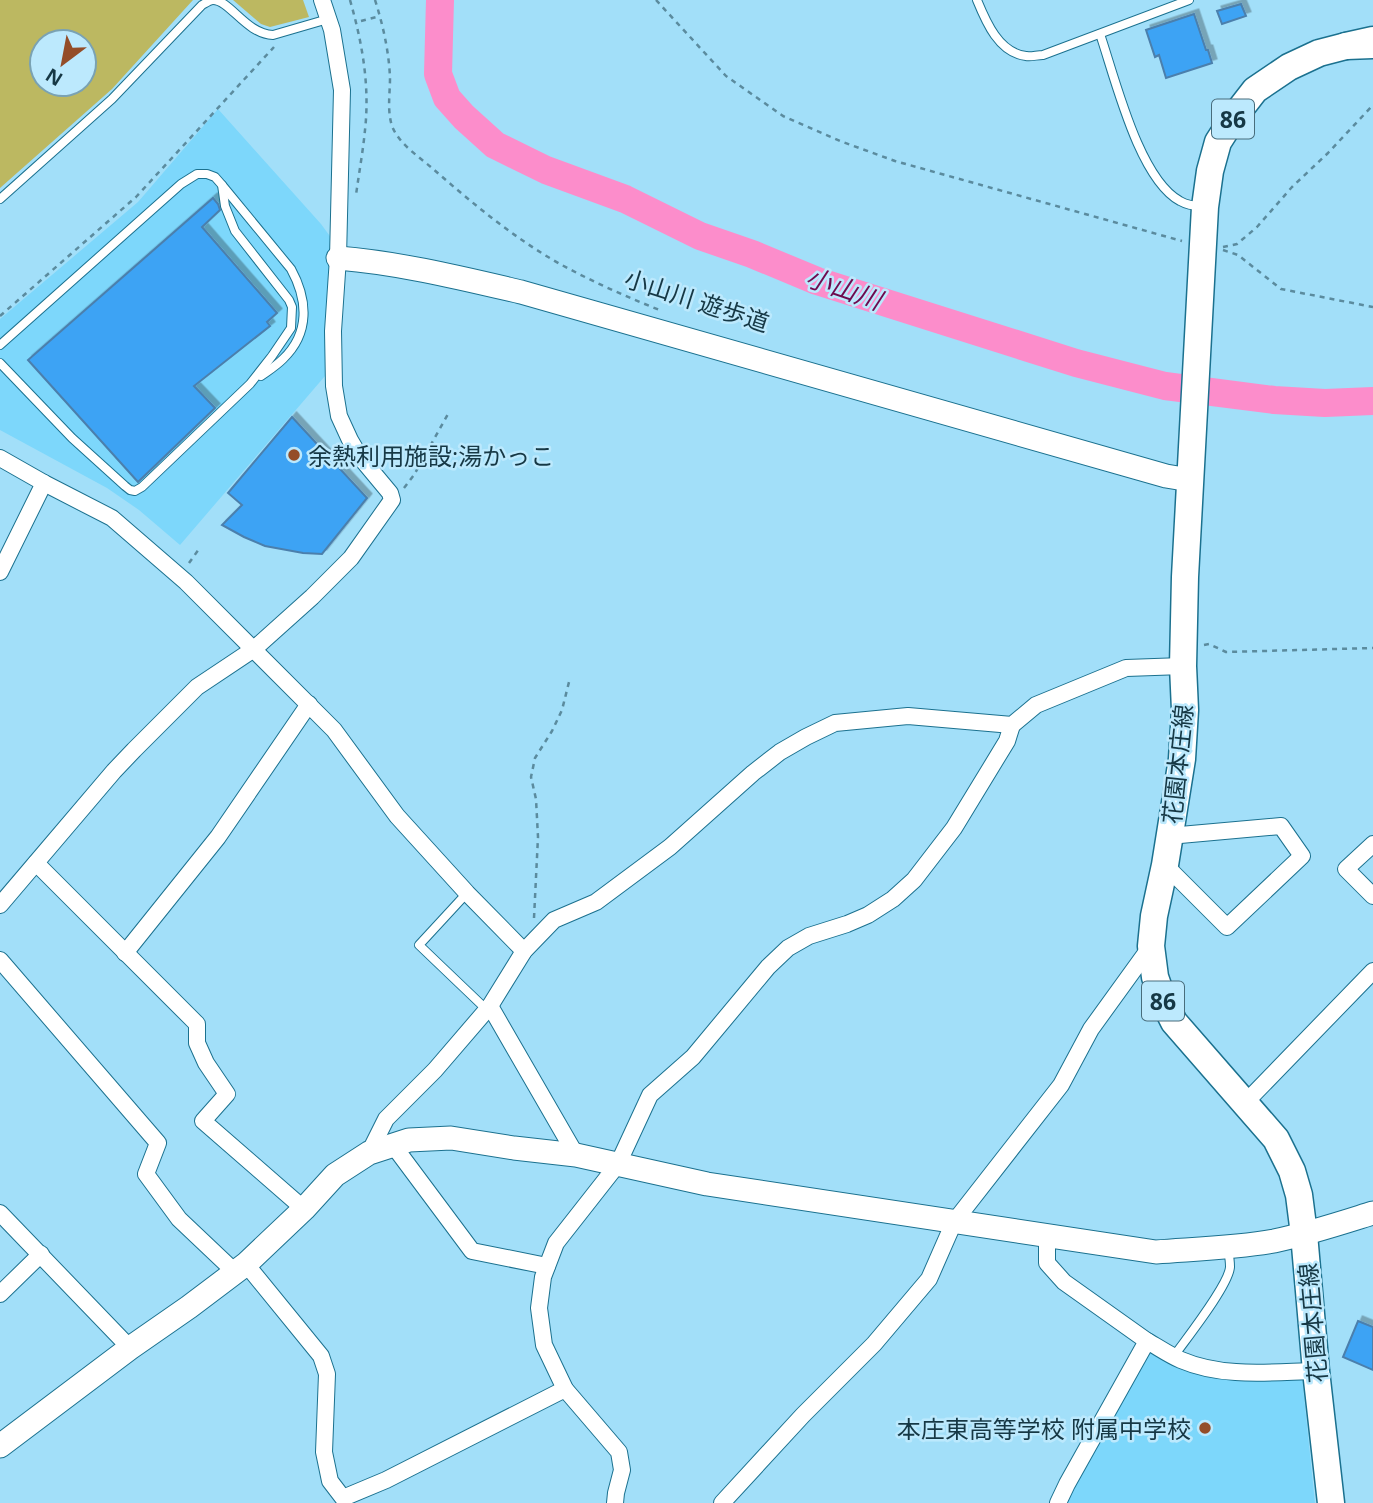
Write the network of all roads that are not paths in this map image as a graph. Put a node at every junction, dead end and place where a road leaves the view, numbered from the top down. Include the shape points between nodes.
1 (322, 0) edge
2 (977, 0) edge
3 (1189, 0) edge
4 (328, 19) junction
5 (1100, 34) junction
6 (1373, 43) edge
7 (222, 185) junction
8 (0, 199) edge
9 (1205, 207) junction
10 (338, 258) junction
11 (0, 345) edge
12 (0, 363) edge
13 (250, 384) junction
14 (0, 458) edge
15 (1191, 468) junction
16 (44, 483) junction
17 (0, 572) edge
18 (254, 649) junction
19 (1183, 656) junction
20 (309, 704) junction
21 (1012, 726) junction
22 (1169, 836) junction
23 (1373, 844) edge
24 (36, 863) junction
25 (1165, 865) junction
26 (467, 893) junction
27 (1373, 896) edge
28 (0, 905) edge
29 (529, 946) junction
30 (1151, 946) junction
31 (125, 953) junction
32 (0, 960) edge
33 (1373, 971) edge
34 (488, 1008) junction
35 (1245, 1103) junction
36 (393, 1145) junction
37 (369, 1153) junction
38 (576, 1156) junction
39 (618, 1164) junction
40 (304, 1209) junction
41 (0, 1213) edge
42 (1373, 1213) edge
43 (954, 1222) junction
44 (1304, 1234) junction
45 (1047, 1236) junction
46 (1228, 1246) junction
47 (41, 1254) junction
48 (547, 1266) junction
49 (241, 1268) junction
50 (0, 1294) edge
51 (1147, 1341) junction
52 (130, 1348) junction
53 (1174, 1356) junction
54 (1316, 1371) junction
55 (565, 1389) junction
56 (0, 1446) edge
57 (615, 1503) edge
58 (722, 1503) edge
59 (1058, 1503) edge
60 (1331, 1503) edge

1 - 4 street
2 - 5 lane via 996,38 1008,50 1025,56 1042,55
3 - 5 lane
4 - 8 lane via 264,35 226,4 211,0 112,99
4 - 10 street via 342,90
5 - 9 lane via 1147,165 1178,201
6 - 9 main road, 花園本庄線 / 86 via 1319,52 1255,90 1218,142
7 - 11 lane via 207,174 197,174 181,184
7 - 13 lane via 235,231 292,307 287,334
7 - 13 lane via 291,269 303,298 304,324 293,345 283,359
9 - 15 main road, 花園本庄線 / 86
10 - 15 street via 449,275 521,292 1166,476
10 - 18 street via 333,331 339,416 360,457 392,500 341,569
12 - 13 lane via 72,438 135,491
14 - 16 street
15 - 19 main road, 花園本庄線 / 86
16 - 17 street
16 - 18 street via 112,518
18 - 20 street
18 - 24 street via 197,687 114,771
19 - 21 street via 1126,668 1036,705
19 - 22 main road, 花園本庄線 / 86 via 1182,759
20 - 26 street via 348,747 397,816
20 - 31 street via 218,837
21 - 29 street via 908,716 835,723 780,752 670,847 596,902 554,920
21 - 39 street via 954,828 914,880 868,915 808,936 768,967 694,1057 650,1094
22 - 25 main road, 花園本庄線 / 86
22 - 25 street via 1281,826 1302,856 1227,927
23 - 27 street via 1346,869
24 - 28 street
24 - 31 street
25 - 30 main road, 花園本庄線 / 86
26 - 29 street
26 - 34 lane via 419,945
29 - 34 street
30 - 35 main road, 花園本庄線 / 86 via 1155,977 1174,1022
30 - 43 street via 1091,1029 1061,1085
31 - 40 street via 197,1024 197,1043 227,1094 203,1121
32 - 49 street via 158,1143 146,1174 179,1219
33 - 35 street
34 - 37 street via 386,1119
34 - 38 street
35 - 44 main road, 花園本庄線 / 86 via 1276,1139 1292,1171
36 - 37 street
36 - 38 street via 451,1138
36 - 48 street via 472,1251
37 - 40 street via 335,1175
38 - 39 street
39 - 43 street via 707,1184
39 - 48 street via 556,1243
40 - 49 street
41 - 47 street
42 - 44 street
43 - 45 street
43 - 58 street via 929,1279 874,1344
44 - 46 street
44 - 54 main road, 花園本庄線 / 86
45 - 46 street via 1156,1252
45 - 51 street via 1047,1263 1064,1282
46 - 53 lane via 1226,1279
47 - 50 street
47 - 52 street
48 - 55 street via 539,1308 544,1345
49 - 52 street
49 - 55 street via 321,1356 327,1374 324,1452 330,1481 343,1498
51 - 53 street
51 - 59 street
52 - 56 street
53 - 54 street via 1219,1371
54 - 60 main road, 花園本庄線 / 86
55 - 57 street via 619,1452 622,1470

